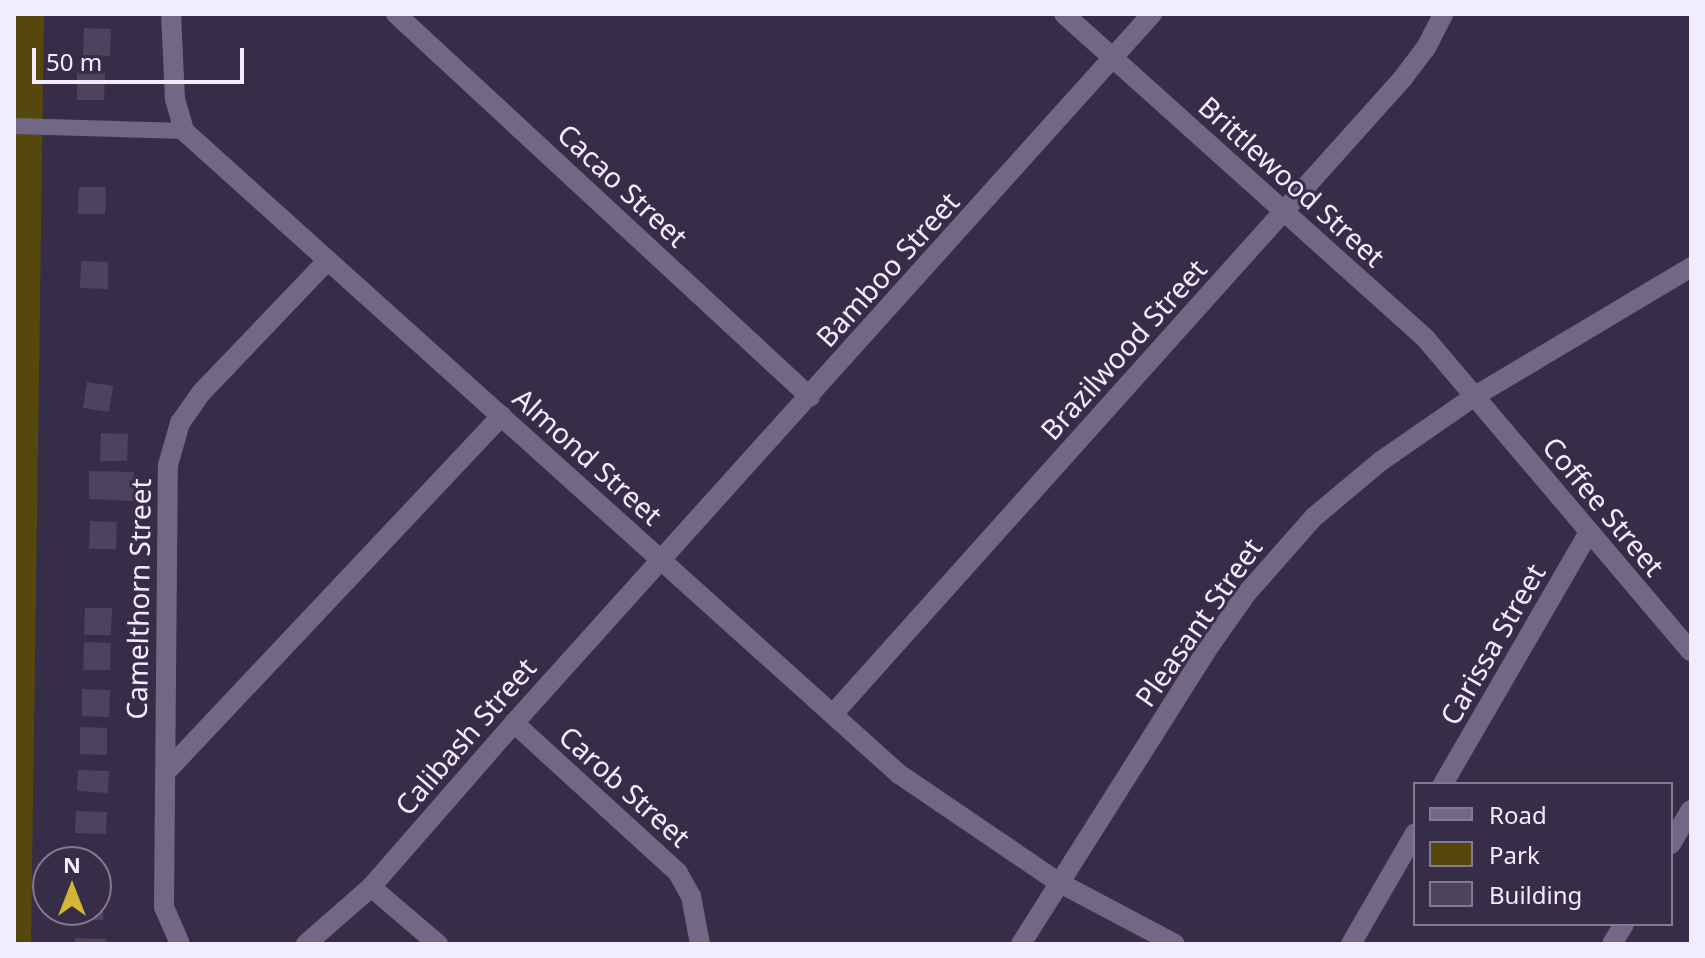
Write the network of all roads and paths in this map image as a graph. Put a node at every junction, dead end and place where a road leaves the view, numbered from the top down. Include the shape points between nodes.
1 (171, 14) edge
2 (396, 14) edge
3 (1064, 14) edge
4 (1152, 14) edge
5 (1443, 14) edge
6 (1112, 58) junction
7 (14, 126) edge
8 (184, 131) junction
9 (1284, 211) junction
10 (327, 261) junction
11 (1691, 267) edge
12 (1475, 396) junction
13 (810, 397) junction
14 (502, 416) junction
15 (1589, 532) junction
16 (660, 559) junction
17 (1691, 651) edge
18 (833, 714) junction
19 (514, 723) junction
20 (165, 765) junction
21 (1444, 782) edge
22 (1691, 810) edge
23 (1413, 836) edge
24 (1673, 841) edge
25 (1058, 882) junction
26 (371, 887) junction
27 (1623, 926) edge
28 (180, 944) edge
29 (306, 944) edge
30 (438, 944) edge
31 (700, 944) edge
32 (1021, 944) edge
33 (1175, 944) edge
34 (1351, 944) edge
35 (1612, 944) edge

1 - 8 street via 175,99
2 - 13 street, Cacao Street
3 - 6 street, Brittlewood Street
4 - 6 street, Bamboo Street
5 - 9 street, Brazilwood Street via 1403,78
6 - 9 street, Brittlewood Street
6 - 13 street, Bamboo Street
7 - 8 lane
8 - 10 street, Almond Street
9 - 12 street, Brittlewood Street via 1397,311
9 - 18 street, Brazilwood Street
10 - 14 street, Almond Street
10 - 20 street, Camelthorn Street via 201,393 172,445 165,483
11 - 12 street, Pleasant Street
12 - 15 street, Coffee Street
12 - 25 street, Pleasant Street via 1349,485 1285,547 1206,651
13 - 16 street, Bamboo Street
14 - 16 street, Almond Street
14 - 20 street
15 - 17 street, Coffee Street
15 - 21 street, Carissa Street
16 - 18 street, Almond Street
16 - 19 street, Calibash Street
18 - 25 street, Almond Street via 899,774
19 - 26 street, Calibash Street
19 - 31 street, Carob Street via 678,873 691,896
20 - 28 street via 164,907
22 - 24 street
23 - 34 street
25 - 32 street, Pleasant Street
25 - 33 street
26 - 29 street, Calibash Street
26 - 30 street
27 - 35 street

